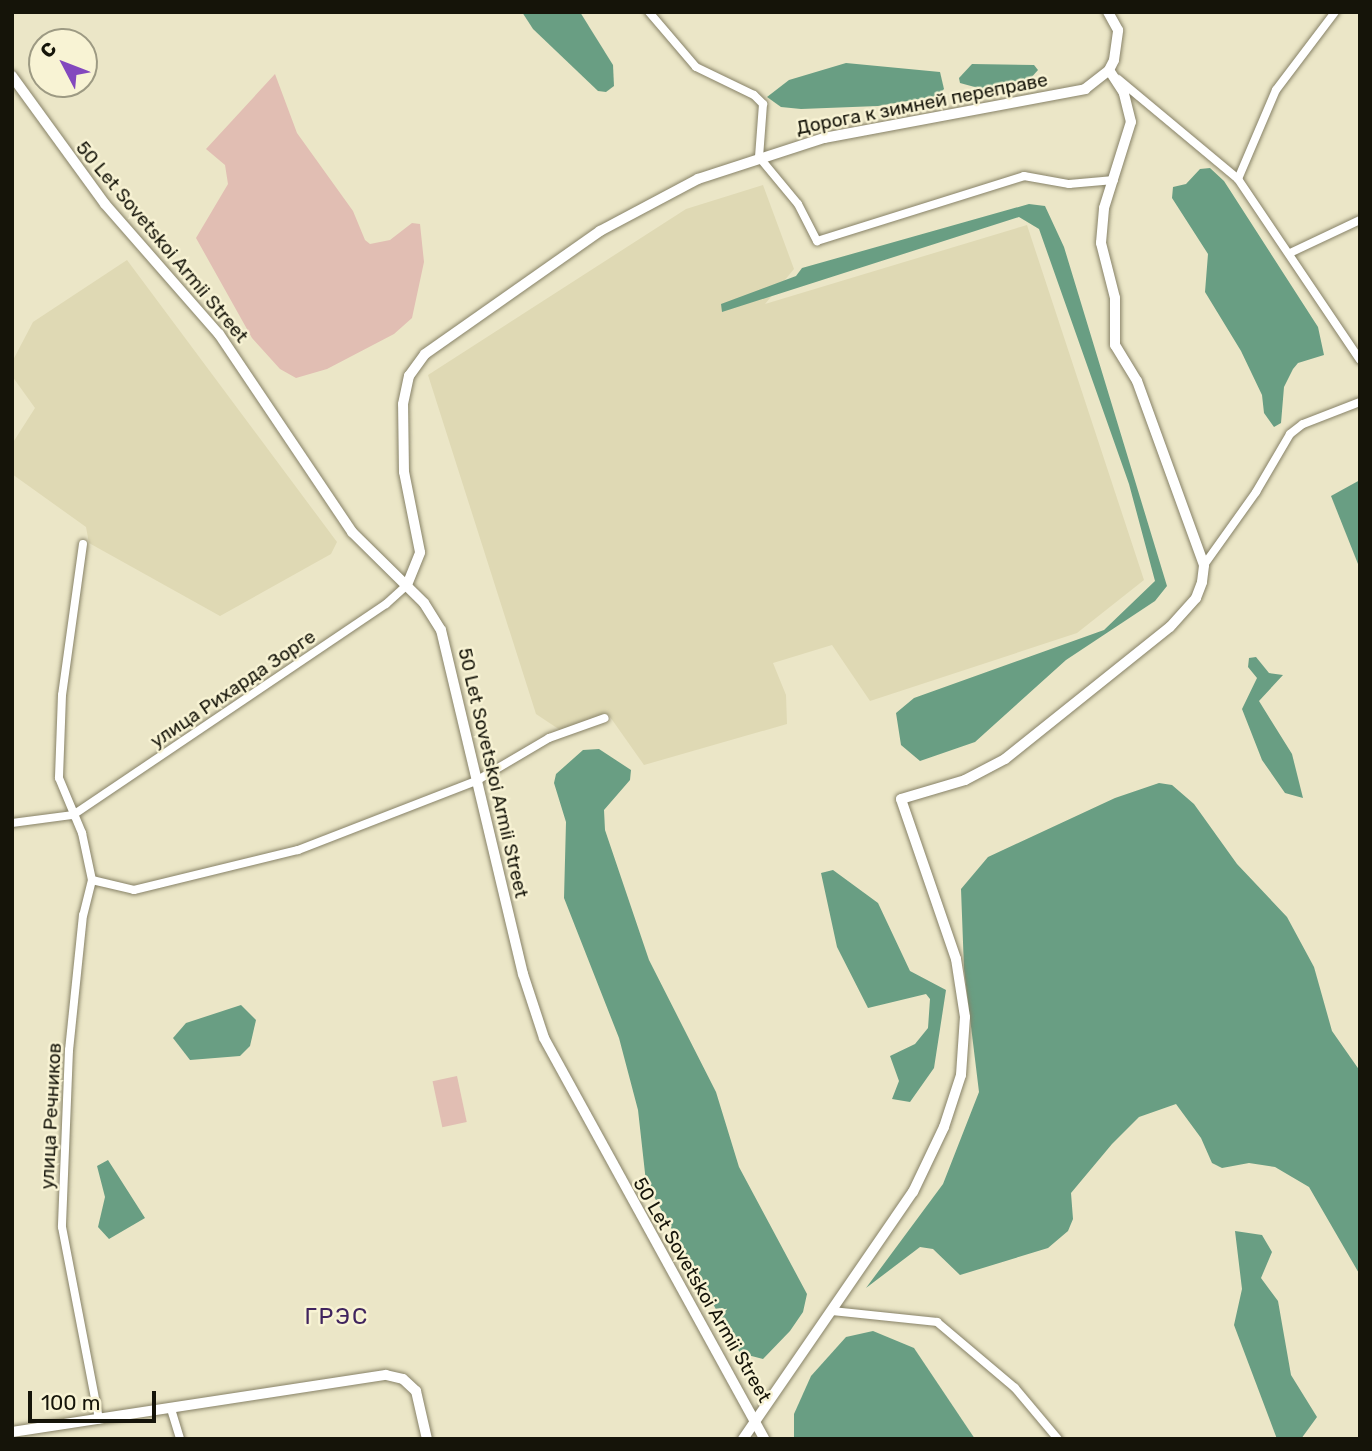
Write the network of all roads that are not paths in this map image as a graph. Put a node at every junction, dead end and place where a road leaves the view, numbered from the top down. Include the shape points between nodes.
1 (649, 12) edge
2 (1108, 12) edge
3 (1335, 12) edge
4 (1109, 70) junction
5 (12, 76) edge
6 (760, 158) junction
7 (1238, 179) junction
8 (1114, 180) junction
9 (1360, 220) edge
10 (1290, 253) junction
11 (1360, 360) edge
12 (1360, 402) edge
13 (83, 544) dead end
14 (1204, 565) junction
15 (407, 585) junction
16 (605, 718) dead end
17 (476, 781) junction
18 (73, 815) junction
19 (12, 823) edge
20 (92, 880) junction
21 (832, 1311) junction
22 (171, 1409) junction
23 (99, 1419) junction
24 (758, 1423) junction
25 (12, 1432) edge
26 (180, 1439) edge
27 (427, 1439) edge
28 (743, 1439) edge
29 (764, 1439) edge
30 (1058, 1439) edge

1 - 6 street via 696,67 754,95 763,104
2 - 4 main road via 1118,40
3 - 7 street via 1276,90
4 - 6 main road, Дорога к зимней переправе via 1071,94 837,135
4 - 7 street
4 - 8 main road via 1124,93 1131,122
5 - 15 main road, 50 Let Sovetskoi Armii Street via 96,193 219,334 352,532
6 - 8 street via 798,204 817,241 1024,176 1069,184
6 - 15 main road, Дорога к зимней переправе via 698,179 600,231 415,365 402,421 404,472 420,552
7 - 10 street
8 - 14 main road via 1104,208 1101,243 1115,298 1115,345 1137,381
9 - 10 street
10 - 11 street via 1308,288
12 - 14 street via 1303,424 1290,434
13 - 18 street via 60,715 59,778
14 - 21 main road via 1196,598 1170,627 1005,759 965,780 901,799 956,959 965,1017 961,1075 944,1127 913,1192
15 - 17 main road, 50 Let Sovetskoi Armii Street via 441,630
15 - 18 street, улица Рихарда Зорге via 386,604
16 - 17 street via 549,738
17 - 20 street via 264,860 134,890
17 - 24 main road, 50 Let Sovetskoi Armii Street via 544,1038 666,1265
18 - 19 street, улица Рихарда Зорге
18 - 20 street
20 - 23 street, улица Речников via 83,915 69,1050 62,1227
21 - 24 main road
21 - 30 street via 937,1322 1016,1388
22 - 23 main road
22 - 26 street
22 - 27 main road via 386,1375 403,1379 416,1391
23 - 25 main road
24 - 28 main road
24 - 29 main road, 50 Let Sovetskoi Armii Street

